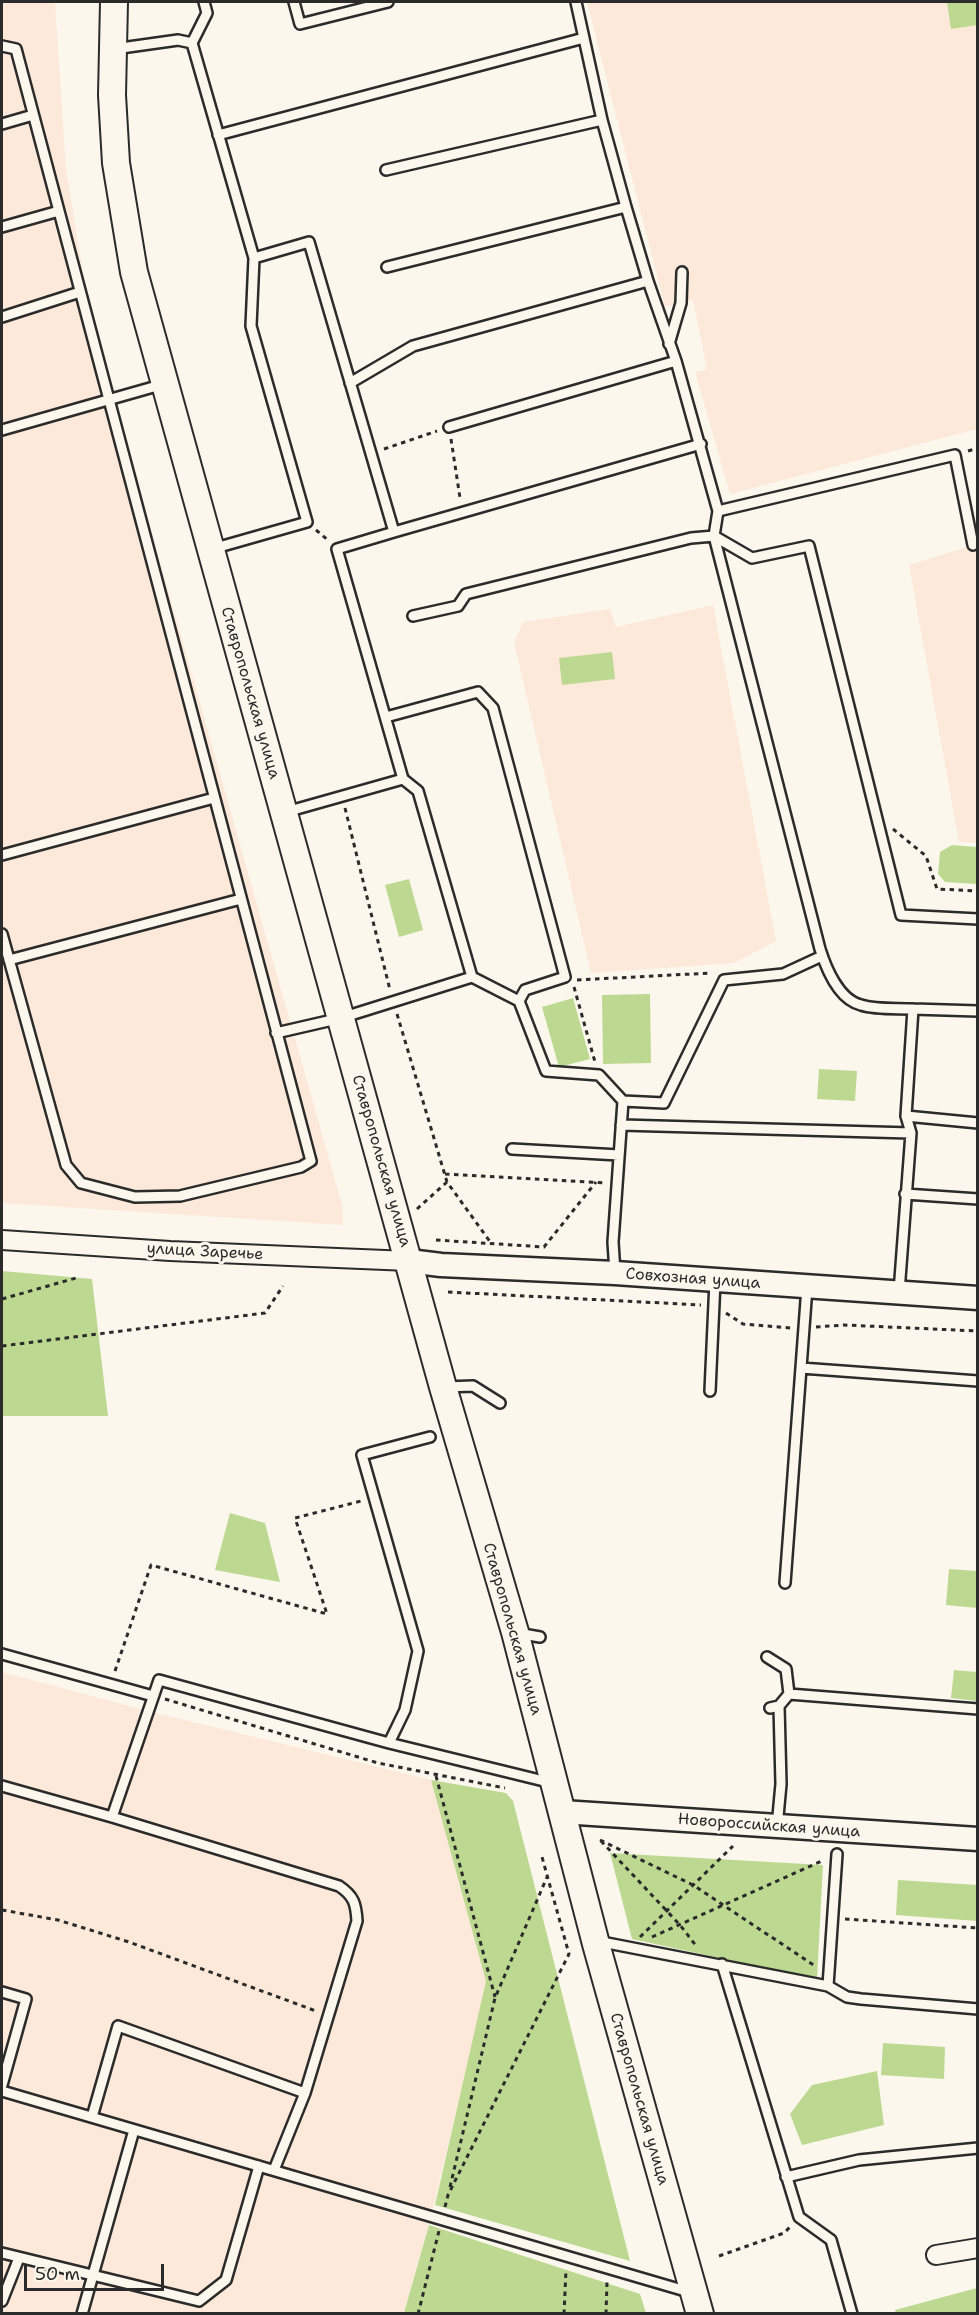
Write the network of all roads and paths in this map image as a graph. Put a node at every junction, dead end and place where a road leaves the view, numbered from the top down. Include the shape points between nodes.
1 (114, 2) edge
2 (204, 2) edge
3 (294, 2) edge
4 (388, 2) edge
5 (576, 2) edge
6 (584, 38) junction
7 (192, 43) junction
8 (2, 46) edge
9 (113, 49) junction
10 (33, 115) junction
11 (602, 120) junction
12 (2, 124) edge
13 (218, 135) junction
14 (386, 170) dead end
15 (626, 207) junction
16 (59, 211) junction
17 (2, 227) edge
18 (254, 258) junction
19 (387, 267) dead end
20 (682, 272) dead end
21 (648, 281) junction
22 (80, 292) junction
23 (2, 317) edge
24 (669, 344) junction
25 (676, 361) junction
26 (350, 383) junction
27 (164, 384) junction
28 (109, 400) junction
29 (449, 427) junction
30 (2, 430) edge
31 (700, 444) junction
32 (371, 453) junction
33 (718, 511) junction
34 (463, 512) junction
35 (307, 522) junction
36 (394, 532) junction
37 (714, 536) junction
38 (973, 545) dead end
39 (337, 549) junction
40 (210, 550) junction
41 (413, 616) dead end
42 (386, 717) junction
43 (403, 778) junction
44 (342, 796) junction
45 (214, 798) junction
46 (284, 813) junction
47 (876, 815) junction
48 (2, 855) edge
49 (978, 891) edge
50 (241, 899) junction
51 (978, 919) edge
52 (2, 934) edge
53 (822, 956) junction
54 (9, 960) junction
55 (472, 977) junction
56 (724, 980) junction
57 (519, 1001) junction
58 (393, 1002) junction
59 (914, 1009) junction
60 (978, 1011) edge
61 (341, 1018) junction
62 (276, 1033) junction
63 (599, 1075) junction
64 (623, 1101) junction
65 (906, 1116) junction
66 (978, 1123) edge
67 (621, 1125) junction
68 (911, 1133) junction
69 (512, 1149) dead end
70 (619, 1155) junction
71 (445, 1174) junction
72 (447, 1182) junction
73 (596, 1182) junction
74 (618, 1184) junction
75 (906, 1194) junction
76 (978, 1199) edge
77 (410, 1215) dead end
78 (2, 1240) edge
79 (435, 1240) dead end
80 (490, 1243) junction
81 (409, 1261) junction
82 (615, 1273) junction
83 (76, 1278) dead end
84 (715, 1281) junction
85 (284, 1286) dead end
86 (807, 1287) junction
87 (899, 1294) junction
88 (978, 1298) edge
89 (2, 1299) edge
90 (2, 1346) edge
91 (801, 1368) junction
92 (978, 1381) edge
93 (443, 1387) junction
94 (710, 1391) dead end
95 (500, 1403) dead end
96 (430, 1437) dead end
97 (374, 1498) junction
98 (786, 1583) dead end
99 (515, 1632) junction
100 (540, 1637) dead end
101 (2, 1654) edge
102 (767, 1657) dead end
103 (111, 1684) junction
104 (789, 1694) junction
105 (153, 1696) junction
106 (978, 1709) edge
107 (389, 1743) junction
108 (436, 1776) junction
109 (554, 1784) junction
110 (2, 1786) edge
111 (506, 1788) dead end
112 (561, 1812) junction
113 (112, 1817) junction
114 (777, 1827) junction
115 (978, 1839) edge
116 (733, 1846) dead end
117 (837, 1854) joint
118 (542, 1857) dead end
119 (547, 1877) junction
120 (693, 1885) junction
121 (725, 1905) junction
122 (2, 1910) edge
123 (665, 1910) junction
124 (833, 1918) junction
125 (680, 1925) junction
126 (978, 1928) edge
127 (595, 1940) junction
128 (631, 1947) junction
129 (708, 1961) junction
130 (722, 1964) junction
131 (829, 1975) junction
132 (828, 1986) junction
133 (2, 1992) edge
134 (495, 1998) junction
135 (978, 2010) edge
136 (329, 2016) junction
137 (2, 2085) edge
138 (2, 2091) edge
139 (305, 2093) junction
140 (92, 2117) junction
141 (134, 2130) junction
142 (978, 2148) edge
143 (259, 2166) junction
144 (274, 2170) junction
145 (786, 2177) junction
146 (448, 2195) junction
147 (799, 2217) junction
148 (442, 2219) junction
149 (978, 2248) edge
150 (2, 2253) edge
151 (567, 2255) junction
152 (936, 2255) dead end
153 (719, 2256) dead end
154 (19, 2258) junction
155 (608, 2268) junction
156 (92, 2276) junction
157 (2, 2301) edge
158 (697, 2303) edge
159 (82, 2313) edge
160 (418, 2313) edge
161 (564, 2313) edge
162 (606, 2313) edge
163 (852, 2313) edge

1 - 9 main road, Ставропольская улица
2 - 7 lane via 207,13
3 - 4 lane via 300,24
5 - 6 lane
6 - 11 lane
6 - 13 lane
7 - 9 lane via 178,40
7 - 13 lane
8 - 10 lane via 16,49
9 - 27 main road, Ставропольская улица via 112,95 123,218
10 - 12 lane
10 - 16 lane
11 - 14 lane
11 - 15 lane
13 - 18 lane
15 - 19 lane
15 - 21 lane
16 - 17 lane
16 - 22 lane
18 - 26 lane via 309,242
18 - 35 lane via 251,326
20 - 24 lane via 681,303
21 - 24 lane
21 - 26 lane via 413,346
22 - 23 lane
22 - 28 lane
24 - 25 lane
25 - 29 lane
25 - 31 lane
26 - 32 lane
27 - 28 lane
27 - 40 main road, Ставропольская улица
28 - 30 lane
28 - 45 lane
29 - 32 path
29 - 34 path
31 - 33 lane
31 - 34 lane
32 - 36 lane
33 - 37 lane
33 - 38 lane via 955,456
34 - 36 lane
35 - 39 path
35 - 40 lane
36 - 39 lane
37 - 41 lane via 691,538 466,594 458,606
37 - 47 lane via 752,558 808,546
37 - 53 lane
39 - 42 lane
40 - 46 main road, Ставропольская улица
42 - 43 lane
42 - 57 lane via 478,692 493,708 565,977 525,990
43 - 44 lane
43 - 55 lane via 418,791
44 - 46 lane
44 - 58 path
45 - 48 lane
45 - 50 lane
46 - 61 main road, Ставропольская улица
47 - 49 path via 926,856 937,889
47 - 51 lane via 901,915
50 - 54 lane
50 - 62 lane
52 - 54 lane
53 - 56 lane via 783,974
53 - 59 lane via 829,975 859,1005
54 - 62 lane via 66,1165 81,1183 135,1197 180,1196 301,1167 311,1161
55 - 57 lane
55 - 58 lane
56 - 63 path via 722,973 572,981
56 - 64 lane via 664,1103
57 - 63 lane via 546,1071
58 - 61 lane
58 - 71 path
59 - 60 lane
59 - 65 lane
61 - 62 lane
61 - 81 main road, Ставропольская улица
63 - 64 lane
64 - 67 lane
65 - 66 lane
65 - 68 lane
67 - 68 lane
67 - 70 lane
68 - 75 lane
69 - 70 lane
70 - 74 lane
71 - 72 path
71 - 73 path
72 - 77 path
72 - 80 path
73 - 74 path
73 - 80 path via 544,1247
74 - 82 lane via 613,1242
75 - 76 lane
75 - 87 lane
78 - 81 street, улица Заречье
79 - 80 path
81 - 82 street, Совхозная улица
81 - 93 main road, Ставропольская улица
82 - 84 street, Совхозная улица
83 - 89 path
84 - 86 street, Совхозная улица
84 - 94 lane
85 - 90 path via 265,1313
86 - 87 street, Совхозная улица
86 - 91 lane
87 - 88 street, Совхозная улица
91 - 92 lane
91 - 98 lane
93 - 95 lane via 473,1386
93 - 99 main road, Ставропольская улица
96 - 97 lane via 362,1455
97 - 103 path via 295,1518 327,1614 151,1565
97 - 107 lane via 418,1651 405,1710
99 - 100 lane
99 - 109 main road, Ставропольская улица
101 - 103 lane
102 - 104 lane via 786,1669
103 - 105 lane
104 - 106 lane
104 - 114 lane via 774,1707 781,1784
105 - 107 lane via 159,1680
105 - 108 path via 378,1764
105 - 113 lane
107 - 109 lane
108 - 111 path
108 - 134 path
109 - 112 main road, Ставропольская улица
110 - 113 lane
112 - 114 street, Новороссийская улица
112 - 127 main road, Ставропольская улица
113 - 136 lane via 339,1886 350,1894 355,1901 357,1921
114 - 115 street, Новороссийская улица
116 - 120 path
117 - 121 path
117 - 124 lane
118 - 119 path
119 - 134 path
119 - 146 path via 569,1954
120 - 121 path
120 - 123 path
120 - 123 path via 600,1840
121 - 125 path
121 - 131 path
122 - 136 path via 58,1920 119,1939
123 - 125 path
123 - 128 path
124 - 126 path
124 - 131 lane
125 - 128 path
125 - 129 path
127 - 128 lane
127 - 158 main road, Ставропольская улица
128 - 129 lane
129 - 130 lane
130 - 132 lane
130 - 145 lane
131 - 132 lane
132 - 135 lane via 861,1999
133 - 137 lane via 26,1999
134 - 146 path
136 - 139 lane
138 - 140 lane
139 - 140 lane via 118,2026
139 - 144 lane
140 - 141 lane
141 - 143 lane
141 - 156 lane
142 - 145 lane via 859,2160
143 - 144 lane
143 - 156 lane via 226,2280 199,2301
144 - 148 lane
145 - 147 lane
146 - 148 path
147 - 153 path via 784,2233
147 - 163 lane via 831,2240
148 - 151 lane
148 - 160 path
149 - 152 street
150 - 154 lane
151 - 155 lane
151 - 161 path
154 - 156 lane
154 - 157 lane
155 - 158 lane
155 - 162 path
156 - 159 lane

